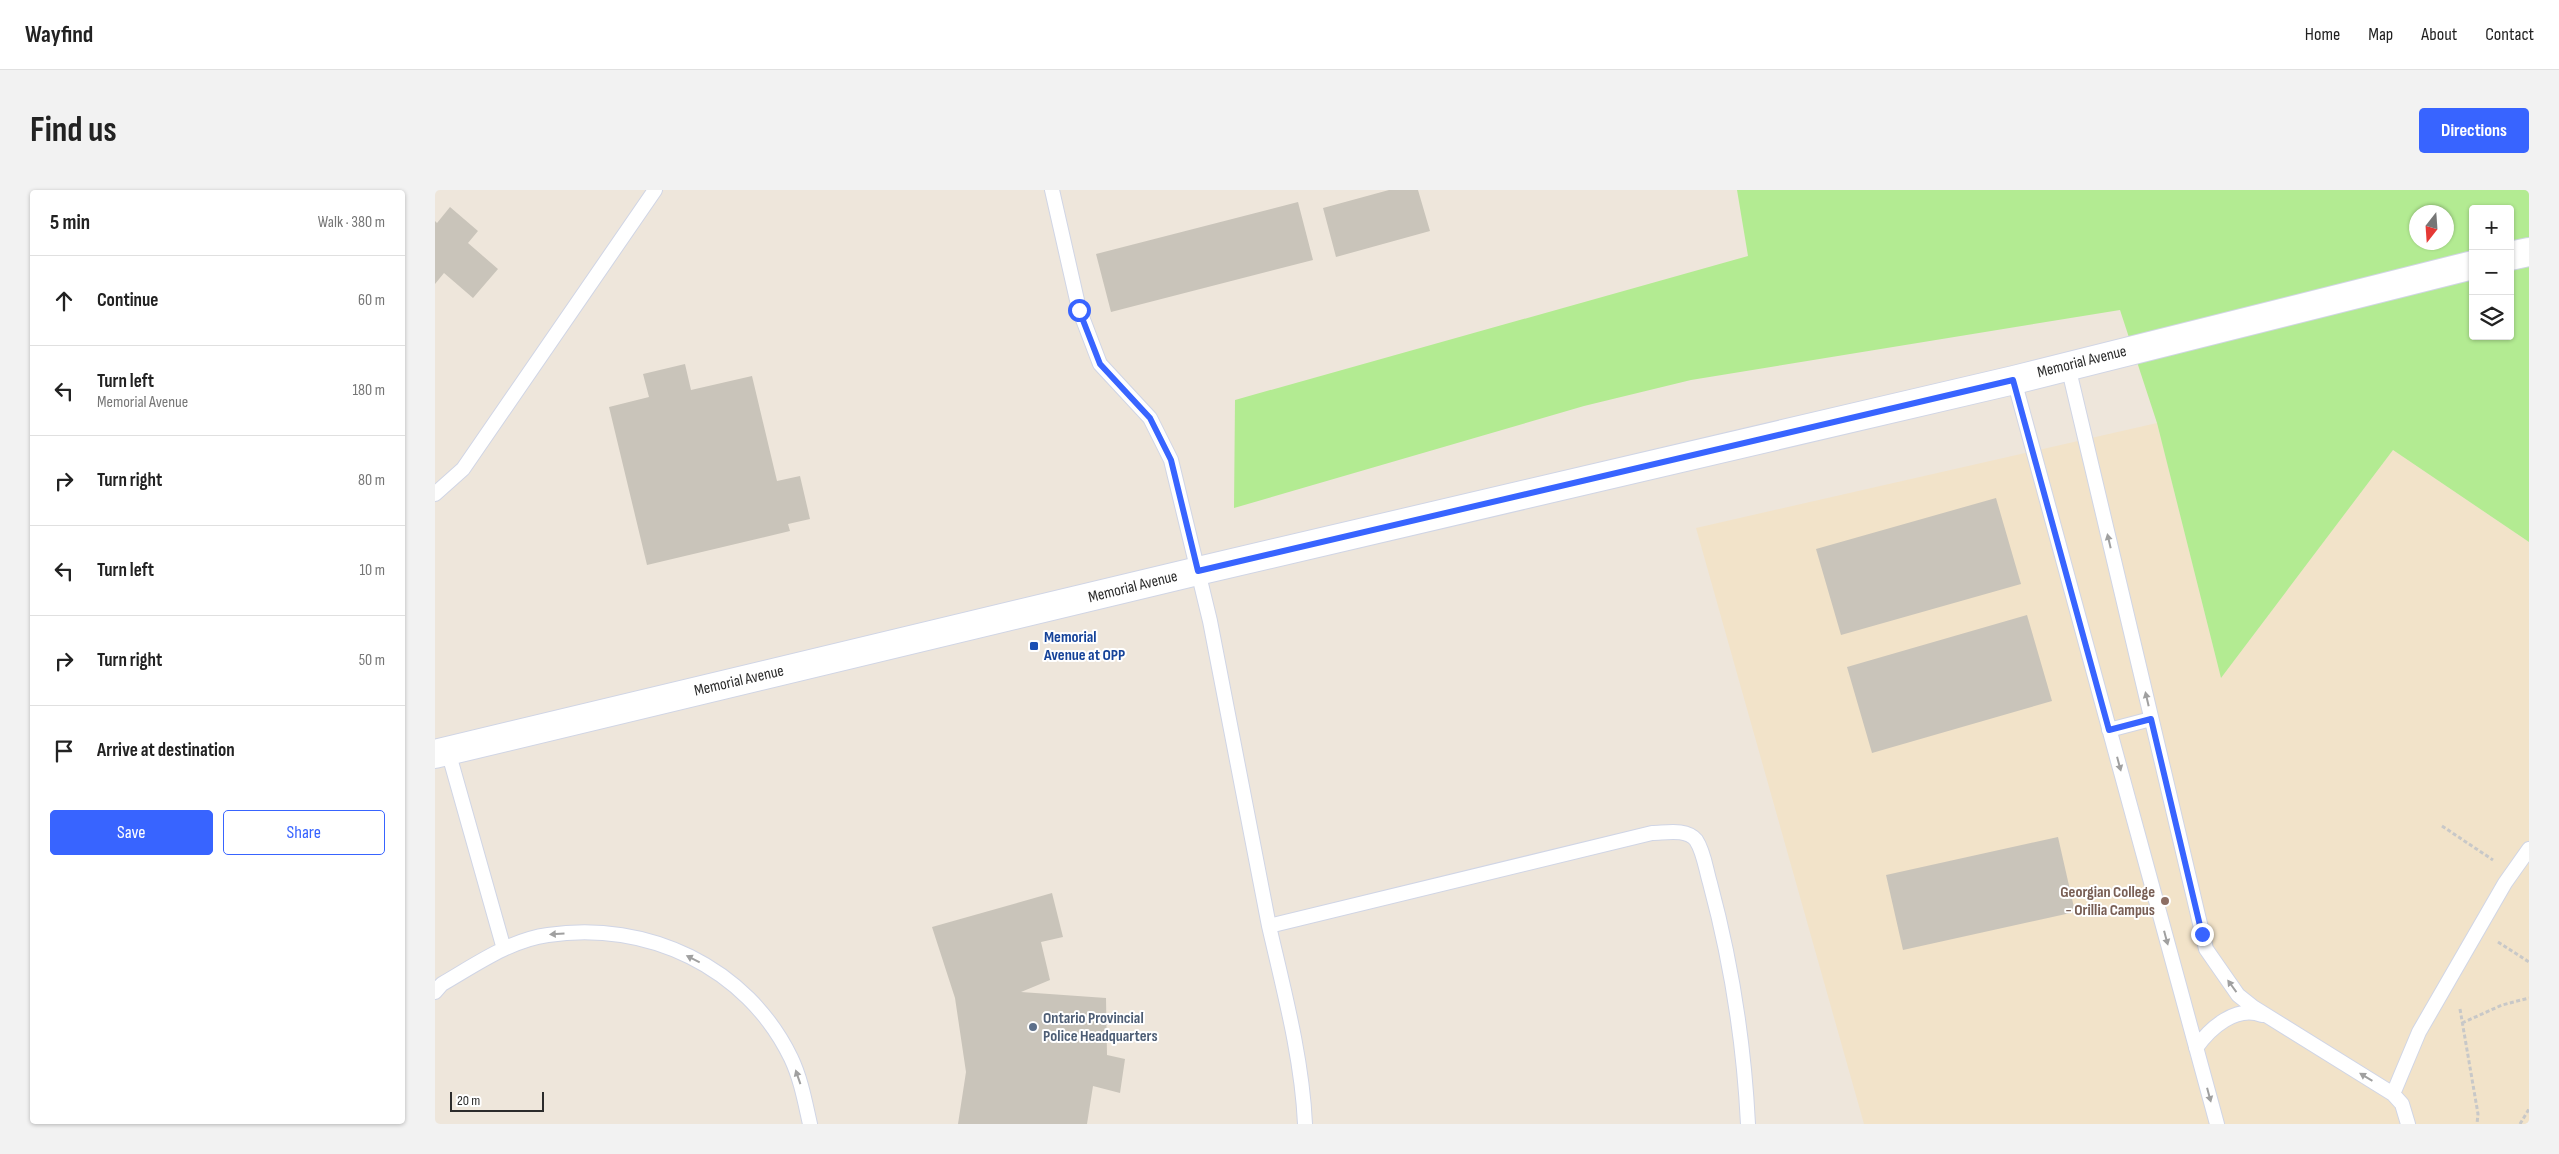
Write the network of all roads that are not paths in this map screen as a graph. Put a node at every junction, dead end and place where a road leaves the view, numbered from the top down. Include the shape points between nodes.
1 (655, 190) edge
2 (1052, 190) edge
3 (2529, 252) edge
4 (2514, 255) edge
5 (2469, 267) edge
6 (2068, 366) junction
7 (2013, 380) junction
8 (435, 494) edge
9 (1198, 571) junction
10 (2151, 719) junction
11 (2109, 730) junction
12 (442, 753) edge
13 (2529, 849) edge
14 (1269, 926) junction
15 (504, 949) junction
16 (435, 992) edge
17 (2263, 1015) junction
18 (2196, 1048) junction
19 (2393, 1094) junction
20 (809, 1124) edge
21 (1305, 1124) edge
22 (1748, 1124) edge
23 (2217, 1124) edge
24 (2408, 1124) edge

1 - 8 lane via 463,469
2 - 9 lane via 1079,310 1100,364 1150,418 1171,460
3 - 4 main road
5 - 6 main road, Memorial Avenue
6 - 7 main road, Memorial Avenue
10 -> 6 lane
7 - 9 main road, Memorial Avenue
7 - 11 lane
9 - 12 main road, Memorial Avenue
9 - 14 lane
10 - 11 lane
17 -> 10 lane via 2238,995 2207,949
11 -> 18 lane
12 - 15 lane
13 - 19 lane via 2419,1032
14 - 21 lane via 1288,1008
14 - 22 lane via 1652,833 1681,832 1695,839 1717,908 1733,990
15 - 16 lane via 442,984
20 -> 15 lane via 800,1079 782,1040 760,1011 722,974 663,944 606,931 547,935
17 - 18 lane via 2247,1012 2228,1018 2208,1033
19 -> 17 lane
18 -> 23 lane
19 - 24 lane via 2402,1104

